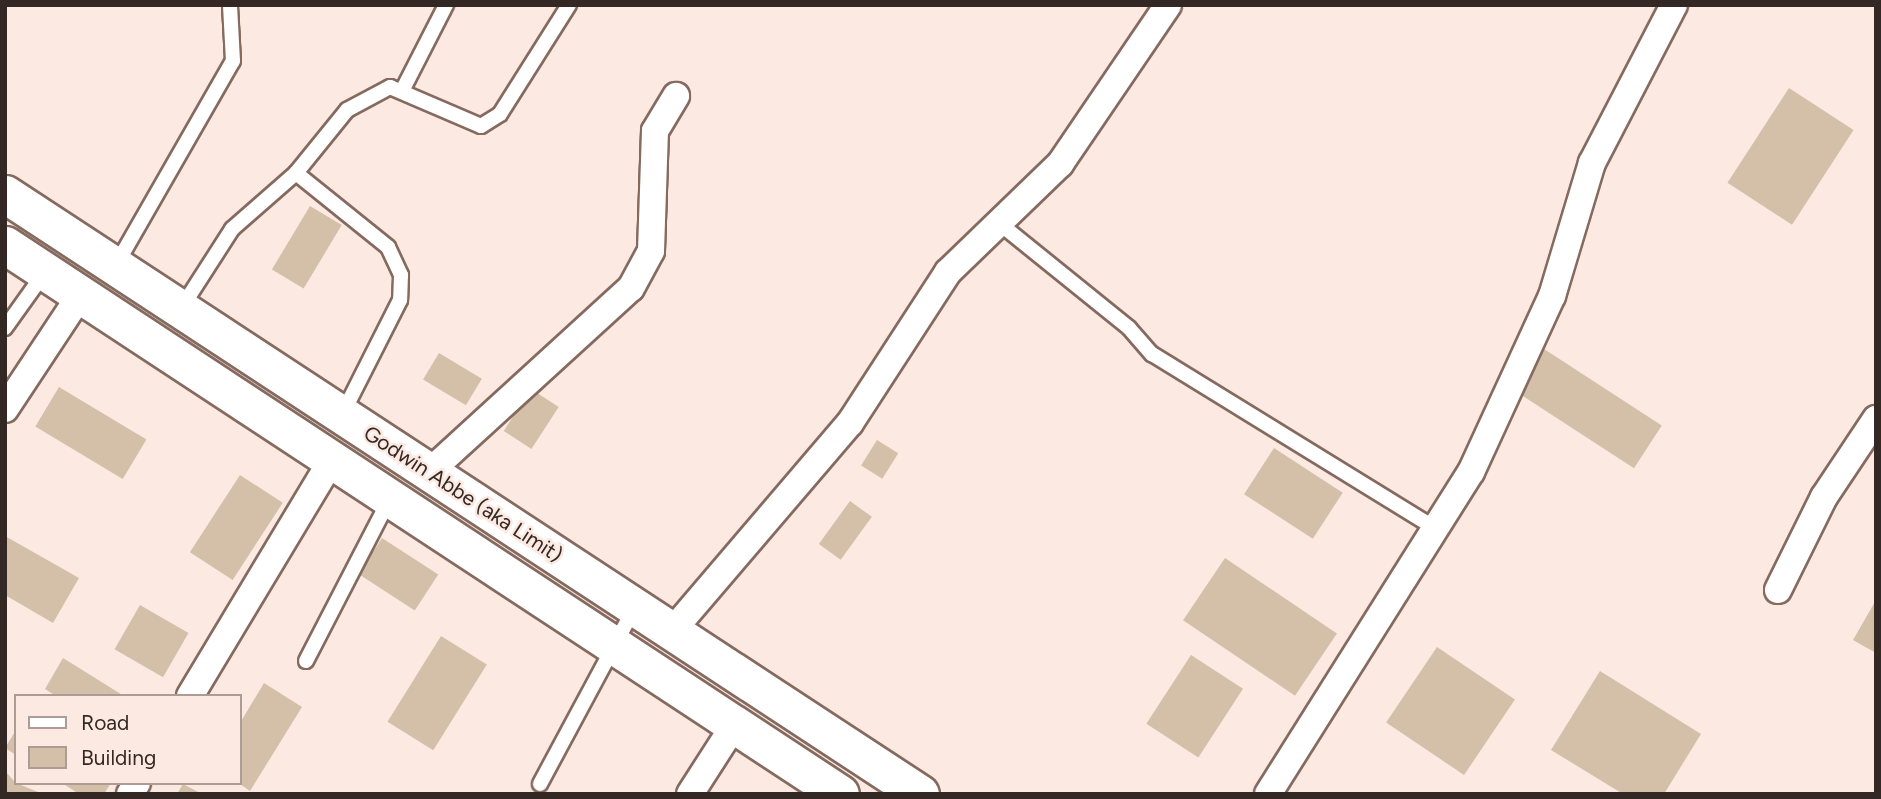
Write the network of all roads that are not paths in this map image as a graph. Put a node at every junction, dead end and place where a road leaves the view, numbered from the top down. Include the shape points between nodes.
1 (230, 5) edge
2 (446, 5) edge
3 (569, 5) edge
4 (1168, 5) edge
5 (1674, 5) edge
6 (402, 91) junction
7 (676, 96) dead end
8 (296, 173) junction
9 (5, 194) edge
10 (999, 223) junction
11 (5, 245) edge
12 (115, 266) junction
13 (46, 271) junction
14 (81, 293) junction
15 (181, 309) junction
16 (5, 328) edge
17 (5, 409) edge
18 (342, 414) junction
19 (1876, 419) edge
20 (333, 458) junction
21 (427, 474) junction
22 (391, 497) junction
23 (1436, 529) junction
24 (1778, 590) dead end
25 (636, 606) junction
26 (673, 630) junction
27 (614, 645) junction
28 (306, 661) dead end
29 (191, 694) edge
30 (735, 724) junction
31 (540, 784) dead end
32 (690, 794) edge
33 (839, 794) edge
34 (920, 794) edge
35 (1268, 794) edge

1 - 12 lane via 233,61
2 - 6 lane
3 - 6 lane via 500,114 481,126
4 - 10 street via 1060,164
5 - 23 street via 1592,163 1552,296 1471,472
6 - 8 lane via 375,89 346,110
7 - 21 street via 655,131 651,251 631,288
8 - 15 lane via 232,229
8 - 18 lane via 388,247 401,275 400,300
9 - 12 street, Godwin Abbe (aka Limit)
10 - 23 lane via 1129,328 1152,354
10 - 26 street via 947,272 850,423
11 - 13 street, Godwin Abbe (aka Limit)
12 - 15 street, Godwin Abbe (aka Limit)
13 - 14 street, Godwin Abbe (aka Limit)
13 - 16 lane
14 - 17 street
14 - 20 street, Godwin Abbe (aka Limit)
15 - 18 street, Godwin Abbe (aka Limit)
18 - 21 street, Godwin Abbe (aka Limit)
19 - 24 street via 1824,497
20 - 22 street, Godwin Abbe (aka Limit)
20 - 29 street
21 - 25 street, Godwin Abbe (aka Limit)
22 - 27 street, Godwin Abbe (aka Limit)
22 - 28 lane
23 - 35 street
25 - 26 street, Godwin Abbe (aka Limit)
25 - 27 lane
26 - 34 street, Godwin Abbe (aka Limit)
27 - 30 street, Godwin Abbe (aka Limit)
27 - 31 lane
30 - 32 street
30 - 33 street, Godwin Abbe (aka Limit)

